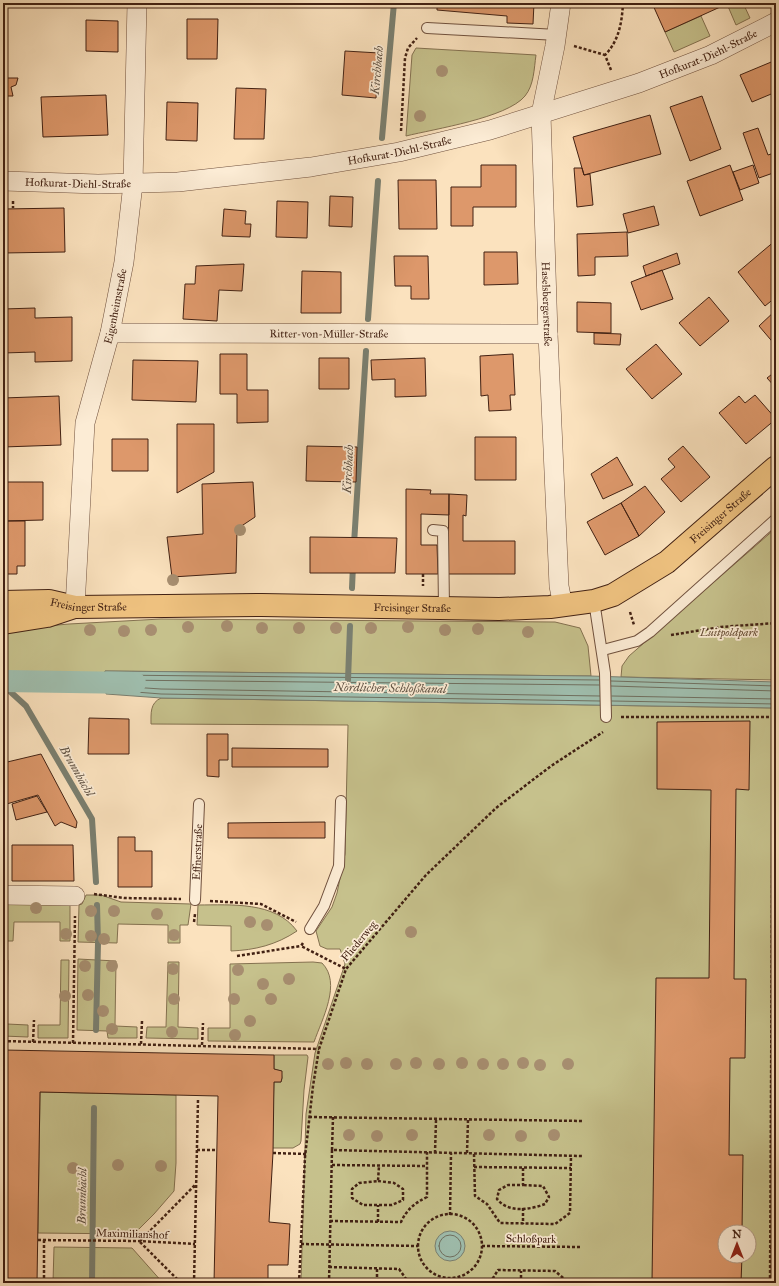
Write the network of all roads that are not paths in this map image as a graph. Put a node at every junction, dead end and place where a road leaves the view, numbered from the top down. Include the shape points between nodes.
1 (137, 3) edge
2 (561, 3) edge
3 (776, 22) edge
4 (427, 28) road end
5 (564, 40) junction
6 (541, 114) junction
7 (3, 181) edge
8 (133, 184) junction
9 (110, 333) junction
10 (548, 334) junction
11 (776, 467) edge
12 (776, 518) edge
13 (433, 530) dead end
14 (594, 601) junction
15 (3, 602) edge
16 (563, 606) junction
17 (75, 607) junction
18 (444, 608) junction
19 (3, 623) edge
20 (603, 650) junction
21 (606, 715) road end
22 (341, 801) dead end
23 (199, 804) dead end
24 (3, 896) edge
25 (75, 896) road end
26 (195, 900) road end
27 (310, 929) road end

1 - 8 street, Eigenheimstraße
2 - 5 street, Haselsbergerstraße
3 - 6 street, Hofkurat-Diehl-Straße via 663,75
4 - 5 lane
5 - 6 street, Haselsbergerstraße
6 - 8 street, Hofkurat-Diehl-Straße via 439,144 357,160 223,178
6 - 10 street, Haselsbergerstraße
7 - 8 street, Hofkurat-Diehl-Straße
8 - 9 street, Eigenheimstraße via 124,262
9 - 10 street, Ritter-von-Müller-Straße
9 - 17 street, Eigenheimstraße via 85,423
10 - 16 street, Haselsbergerstraße via 559,586
11 - 14 main road, Freisinger Straße via 667,562 613,595
12 - 20 lane via 650,632 637,641
13 - 18 lane via 443,531
14 - 16 main road, Freisinger Straße
14 - 20 lane
15 - 17 main road, Freisinger Straße via 49,601
16 - 18 main road, Freisinger Straße
17 - 18 main road, Freisinger Straße via 262,605
17 - 19 main road via 47,616
20 - 21 lane
22 - 27 lane via 339,866 324,906
23 - 26 lane, Effnerstraße
24 - 25 street

